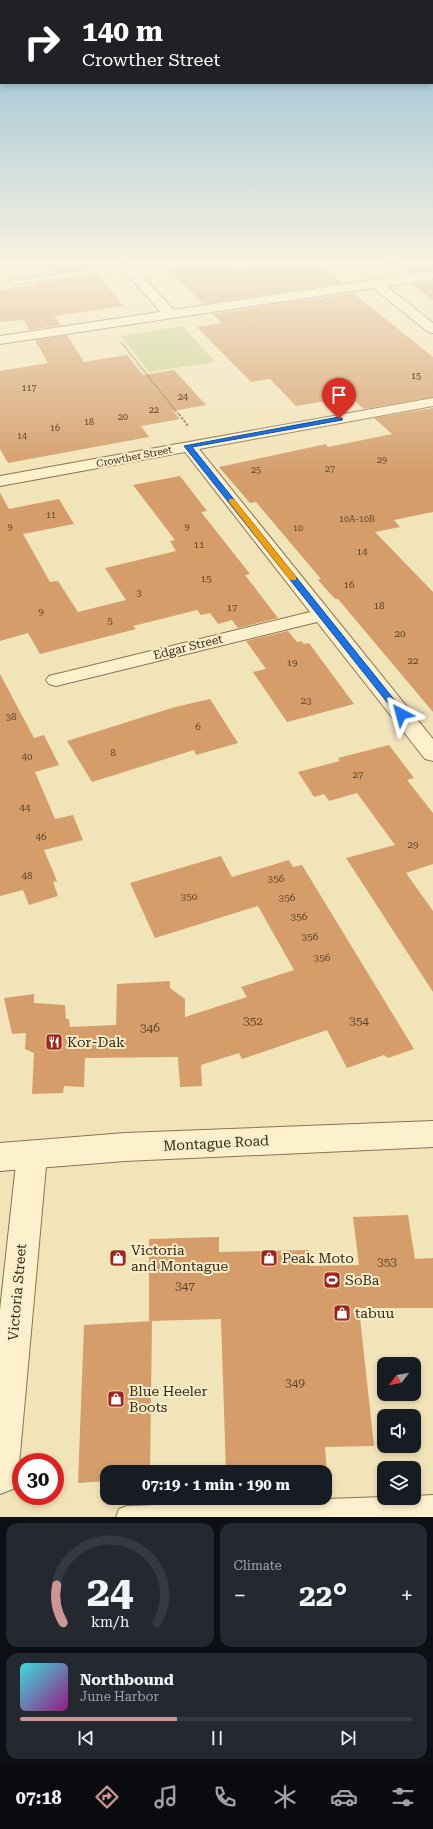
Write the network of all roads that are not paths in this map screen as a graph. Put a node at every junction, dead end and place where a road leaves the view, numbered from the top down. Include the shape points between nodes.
1 (34, 335) edge
2 (0, 340) edge
3 (433, 402) edge
4 (190, 439) junction
5 (0, 481) edge
6 (321, 615) junction
7 (56, 680) dead end
8 (433, 754) edge
9 (433, 1134) edge
10 (32, 1155) junction
11 (0, 1157) edge
12 (0, 1476) edge
13 (433, 1506) edge
14 (127, 1517) edge

1 - 2 street
3 - 4 street, Crowther Street
4 - 5 street, Crowther Street
4 - 6 street
6 - 7 street, Edgar Street
6 - 8 street
9 - 10 street, Montague Road via 125,1147
10 - 11 street, Montague Road
10 - 12 street, Victoria Street
13 - 14 lane

